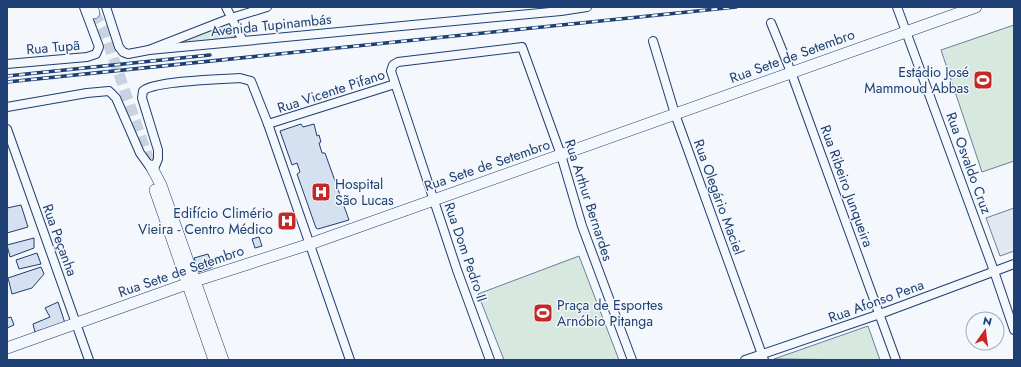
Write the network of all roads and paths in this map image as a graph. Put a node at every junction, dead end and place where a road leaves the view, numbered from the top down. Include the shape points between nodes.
1 (226, 7) edge
2 (267, 7) edge
3 (587, 7) edge
4 (897, 7) edge
5 (976, 7) edge
6 (96, 8) edge
7 (561, 9) edge
8 (519, 10) edge
9 (230, 18) junction
10 (771, 23) dead end
11 (906, 31) junction
12 (244, 41) junction
13 (653, 41) dead end
14 (522, 47) joint
15 (149, 50) junction
16 (7, 64) edge
17 (791, 72) junction
18 (395, 84) junction
19 (7, 107) edge
20 (675, 114) junction
21 (268, 124) junction
22 (7, 129) edge
23 (561, 155) junction
24 (152, 168) junction
25 (433, 199) junction
26 (310, 244) junction
27 (1014, 264) edge
28 (994, 271) junction
29 (191, 282) junction
30 (880, 314) junction
31 (76, 324) junction
32 (1014, 330) edge
33 (7, 348) edge
34 (763, 357) edge
35 (89, 360) edge
36 (214, 360) edge
37 (223, 360) edge
38 (350, 360) edge
39 (490, 360) edge
40 (632, 360) edge
41 (745, 360) edge
42 (896, 360) edge

1 - 9 street
2 - 9 street
3 - 7 street, Avenida Tupinambás
4 - 11 street, Rua Osvaldo Cruz
5 - 11 main road, Rua Sete de Setembro
6 - 15 street via 121,51 128,54
6 - 16 street, Rua Tupã via 99,51 92,56
7 - 8 street, Avenida Tupinambás
8 - 12 street, Avenida Tupinambás
9 - 12 street
9 - 15 street
10 - 17 street, Rua Ribeiro Junqueira
11 - 17 main road, Rua Sete de Setembro
11 - 28 street, Rua Osvaldo Cruz
12 - 15 street, Avenida Tupinambás
13 - 20 street, Rua Olegário Maciel
14 - 18 street, Rua Vicente Pifano via 398,62 393,65 391,71
14 - 23 street, Rua Arthur Bernardes
17 - 20 main road, Rua Sete de Setembro
17 - 30 street, Rua Ribeiro Junqueira
18 - 21 street, Rua Vicente Pifano
18 - 25 street, Rua Dom Pedro II
19 - 24 street via 106,90 116,98 142,158
20 - 23 main road, Rua Sete de Setembro
20 - 34 street, Rua Olegário Maciel
21 - 24 street via 251,81 240,78 152,86 143,91 142,98 158,150 158,159
21 - 26 street
22 - 31 street, Rua Peçanha
23 - 25 main road, Rua Sete de Setembro
23 - 40 street, Rua Arthur Bernardes via 582,226
24 - 29 main road via 161,185
25 - 26 main road, Rua Sete de Setembro
25 - 39 street, Rua Dom Pedro II
26 - 29 main road, Rua Sete de Setembro
26 - 38 street
27 - 28 street, Rua Afonso Pena
28 - 30 street, Rua Afonso Pena
28 - 32 street, Rua Osvaldo Cruz
29 - 31 main road, Rua Sete de Setembro
29 - 36 main road
29 - 37 main road
30 - 34 street, Rua Afonso Pena
30 - 42 street, Rua Ribeiro Junqueira
31 - 33 main road, Rua Sete de Setembro
31 - 35 street, Rua Peçanha
34 - 41 street, Rua Afonso Pena

